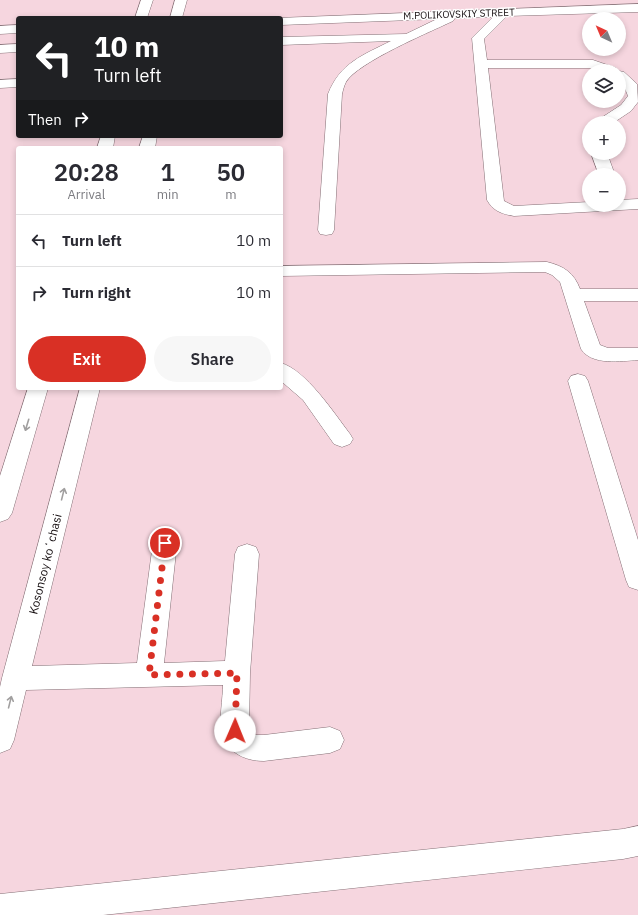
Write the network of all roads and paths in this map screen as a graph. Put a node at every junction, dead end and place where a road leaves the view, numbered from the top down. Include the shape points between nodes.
1 (147, 0) edge
2 (180, 0) edge
3 (531, 0) edge
4 (638, 8) edge
5 (544, 11) junction
6 (505, 12) junction
7 (458, 14) junction
8 (142, 16) edge
9 (176, 16) edge
10 (283, 21) edge
11 (16, 29) edge
12 (0, 30) edge
13 (409, 37) junction
14 (283, 41) edge
15 (16, 48) edge
16 (0, 49) edge
17 (480, 64) junction
18 (582, 64) edge
19 (626, 81) edge
20 (16, 83) edge
21 (0, 84) edge
22 (626, 108) edge
23 (626, 108) edge
24 (614, 116) edge
25 (638, 204) edge
26 (626, 205) edge
27 (582, 207) edge
28 (326, 230) dead end
29 (283, 272) edge
30 (574, 295) junction
31 (638, 295) edge
32 (638, 354) edge
33 (283, 372) edge
34 (578, 381) dead end
35 (37, 390) edge
36 (89, 390) edge
37 (342, 440) dead end
38 (8, 463) edge
39 (0, 513) edge
40 (165, 543) dead end
41 (247, 554) dead end
42 (638, 580) edge
43 (237, 673) junction
44 (149, 675) junction
45 (16, 678) junction
46 (0, 740) edge
47 (330, 740) dead end
48 (638, 841) edge
49 (0, 910) edge

1 - 8 street
2 - 9 street
3 - 5 street
4 - 5 street, M.POLIKOVSKIY STREET
5 - 6 street, M.POLIKOVSKIY STREET
6 - 7 street, M.POLIKOVSKIY STREET
6 - 17 street via 478,38
7 - 10 street, M.POLIKOVSKIY STREET
7 - 13 street
11 - 12 street
13 - 14 street
13 - 28 street via 368,58 351,69 340,81 335,94
15 - 16 street
17 - 18 street
17 - 27 street via 497,204 514,211
19 - 22 street via 635,96
20 - 21 street
23 - 24 street
25 - 26 street
29 - 30 street via 547,267 558,271 568,280
30 - 31 street
30 - 32 street via 591,349 603,354
33 - 37 street via 310,395
34 - 42 street
35 -> 38 street
45 -> 36 street, Kosonsoy koʻchasi
38 - 39 street
40 - 44 street
41 - 43 street
43 - 44 street
43 - 47 street via 235,731 243,743 252,748 264,748
44 - 45 street
46 -> 45 street, Kosonsoy koʻchasi
48 - 49 street

